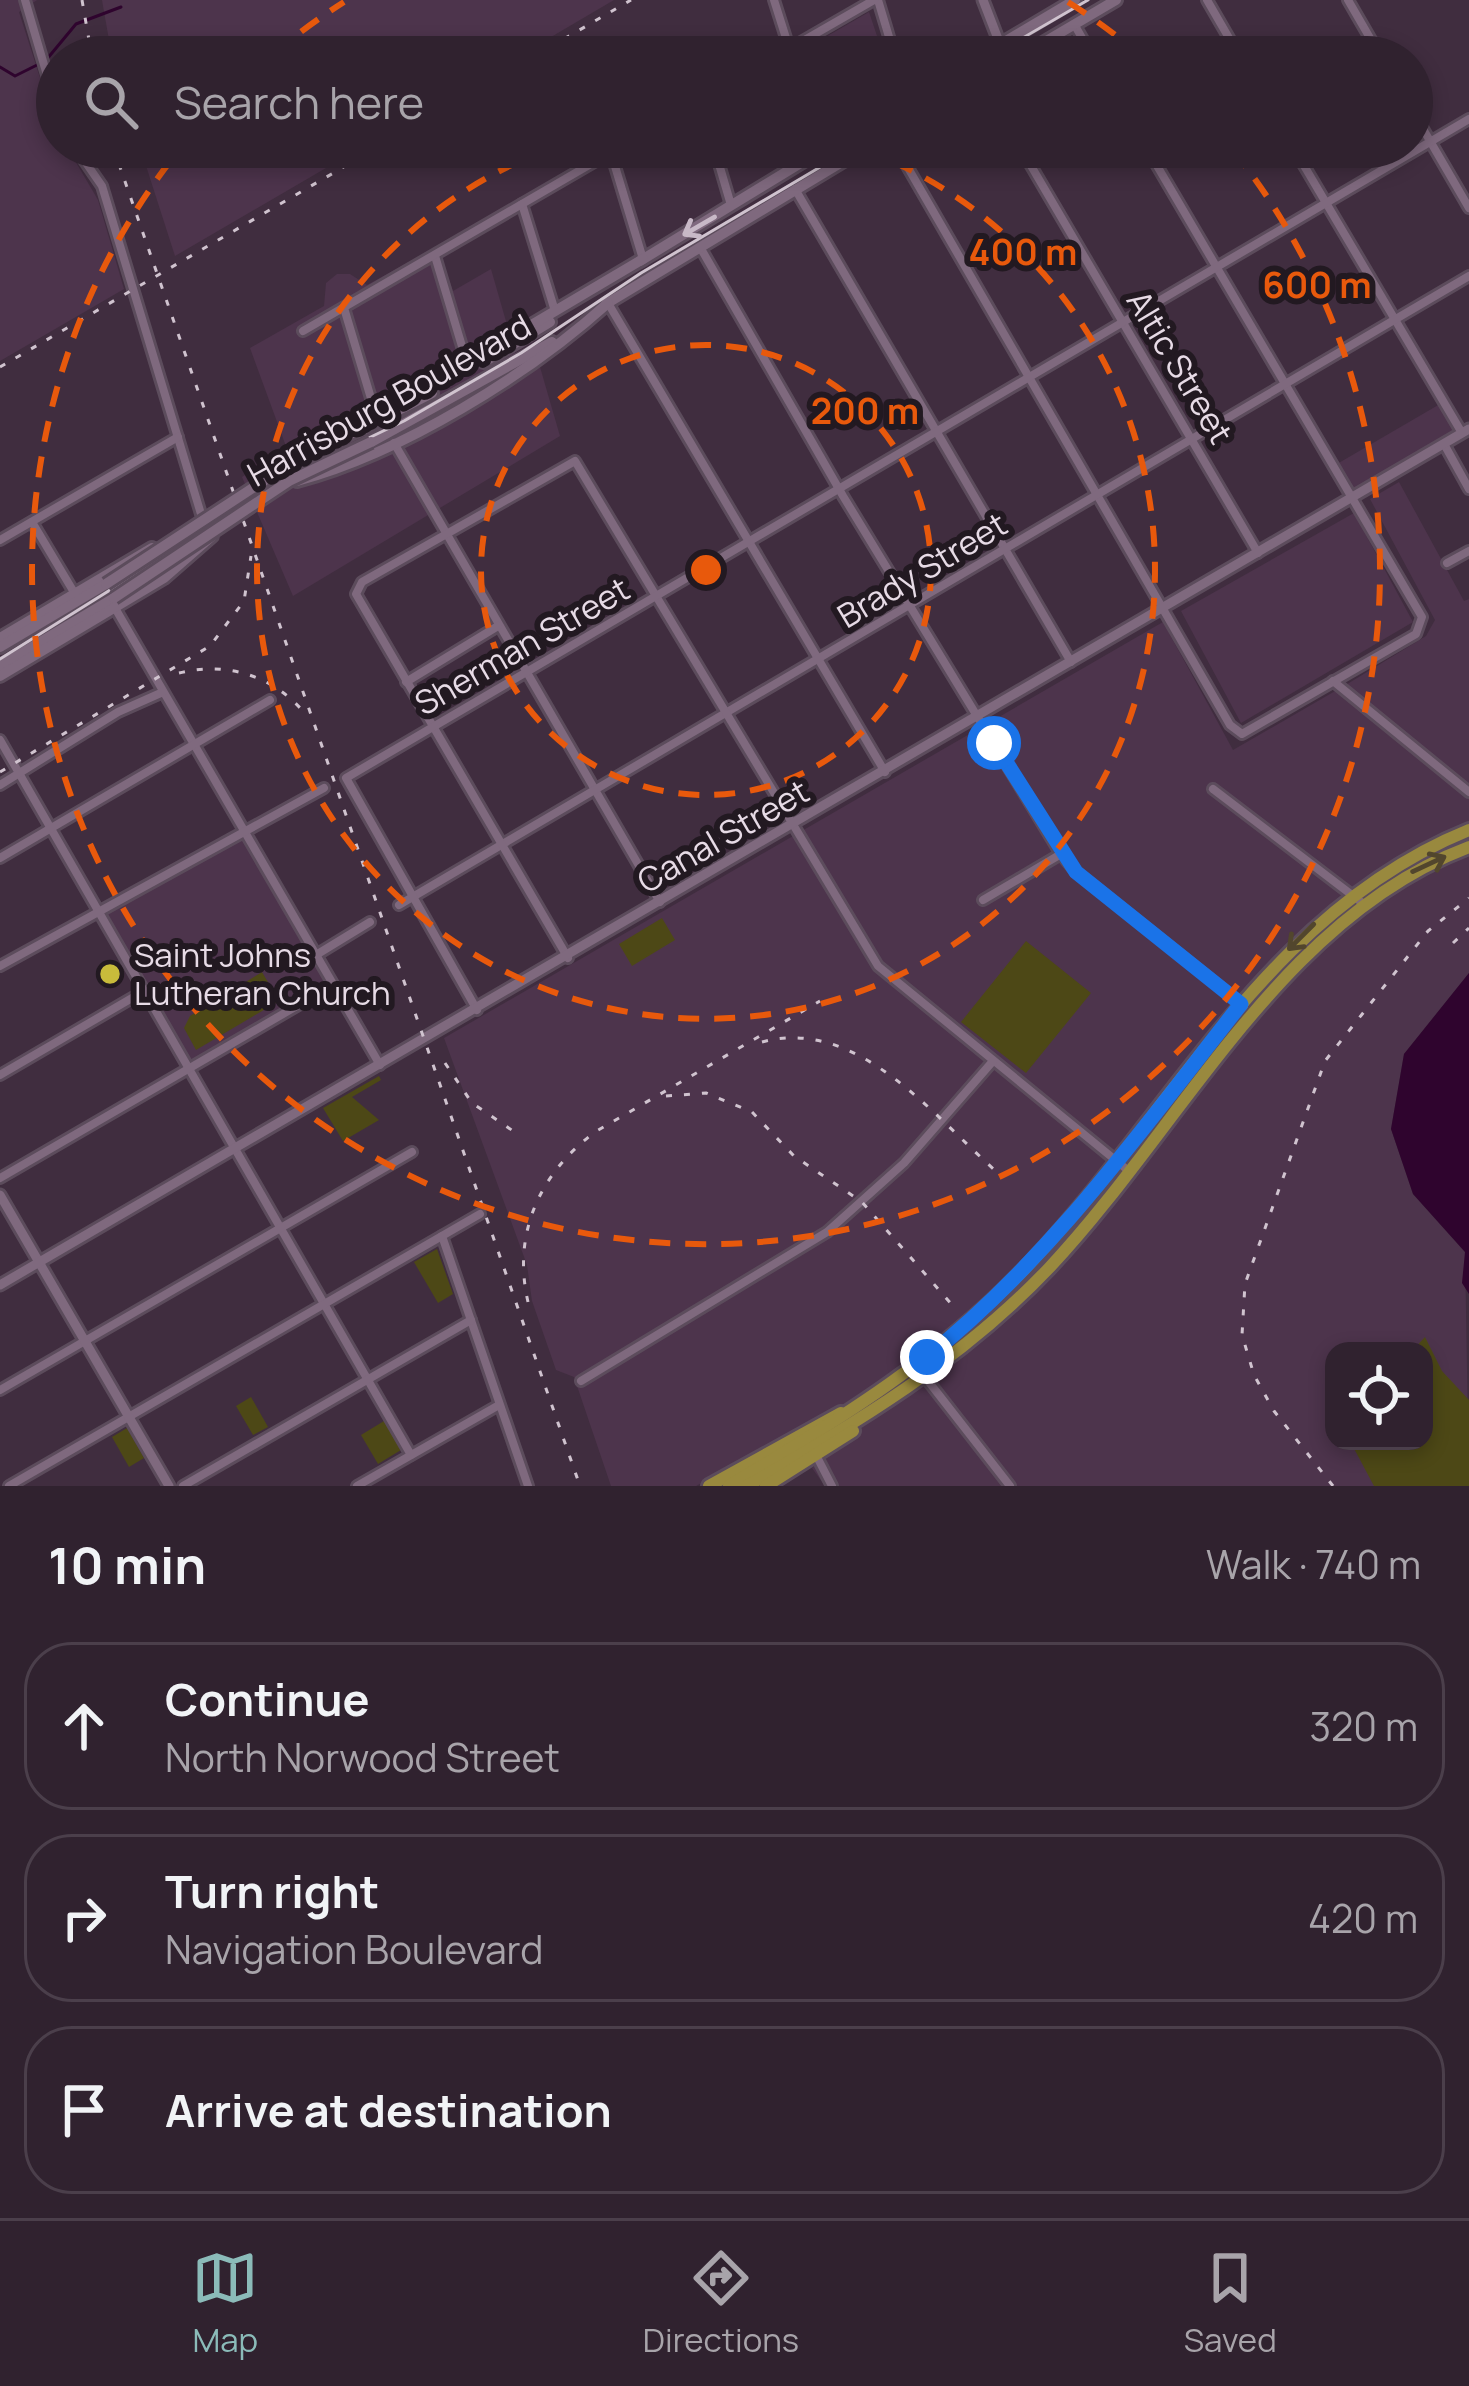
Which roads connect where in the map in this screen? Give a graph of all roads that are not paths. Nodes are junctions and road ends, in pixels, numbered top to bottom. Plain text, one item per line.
1 (25, 0) edge
2 (774, 0) edge
3 (876, 0) edge
4 (982, 0) edge
5 (1076, 0) edge
6 (1116, 0) edge
7 (1207, 0) edge
8 (1348, 0) edge
9 (1074, 25) junction
10 (786, 36) edge
11 (818, 36) edge
12 (888, 36) edge
13 (995, 36) edge
14 (1023, 36) edge
15 (1055, 36) edge
16 (1081, 36) edge
17 (1228, 36) edge
18 (1369, 36) edge
19 (36, 37) edge
20 (1469, 119) edge
21 (1433, 140) edge
22 (1433, 147) edge
23 (90, 168) edge
24 (585, 168) edge
25 (620, 168) edge
26 (720, 168) edge
27 (792, 168) edge
28 (831, 168) edge
29 (908, 168) edge
30 (1032, 168) edge
31 (1158, 168) edge
32 (1305, 168) edge
33 (1384, 168) edge
34 (789, 170) joint
35 (795, 189) junction
36 (1325, 202) junction
37 (522, 204) junction
38 (732, 206) junction
39 (1469, 208) edge
40 (699, 245) junction
41 (435, 256) junction
42 (643, 259) junction
43 (1215, 266) junction
44 (1469, 276) edge
45 (608, 303) junction
46 (344, 308) junction
47 (555, 311) junction
48 (1392, 320) junction
49 (1121, 321) junction
50 (303, 331) dead end
51 (467, 364) junction
52 (1029, 374) junction
53 (1286, 384) junction
54 (376, 415) junction
55 (934, 430) junction
56 (1466, 431) edge
57 (178, 437) junction
58 (1191, 439) junction
59 (393, 442) junction
60 (1444, 444) junction
61 (285, 460) junction
62 (297, 481) junction
63 (838, 488) junction
64 (1469, 490) edge
65 (1100, 493) junction
66 (1354, 497) junction
67 (32, 522) junction
68 (204, 523) junction
69 (447, 533) junction
70 (211, 537) junction
71 (0, 540) edge
72 (748, 540) junction
73 (1004, 549) junction
74 (1469, 550) edge
75 (1258, 553) junction
76 (1447, 563) dead end
77 (75, 594) junction
78 (657, 595) junction
79 (114, 603) junction
80 (908, 604) junction
81 (1165, 608) junction
82 (498, 626) junction
83 (0, 643) edge
84 (818, 659) junction
85 (1071, 664) junction
86 (0, 666) edge
87 (526, 671) junction
88 (0, 676) edge
89 (1333, 681) junction
90 (406, 682) junction
91 (163, 692) junction
92 (270, 700) dead end
93 (727, 712) junction
94 (979, 717) junction
95 (433, 726) junction
96 (0, 740) edge
97 (193, 744) junction
98 (885, 773) junction
99 (19, 774) junction
100 (0, 785) edge
101 (324, 788) dead end
102 (595, 789) junction
103 (1213, 789) dead end
104 (1469, 792) edge
105 (795, 826) junction
106 (49, 829) junction
107 (243, 829) junction
108 (1469, 830) edge
109 (502, 844) junction
110 (1469, 847) edge
111 (1061, 854) junction
112 (0, 857) edge
113 (1351, 895) junction
114 (410, 898) junction
115 (983, 900) dead end
116 (661, 903) junction
117 (399, 904) dead end
118 (1365, 905) junction
119 (97, 910) junction
120 (370, 922) dead end
121 (316, 955) junction
122 (568, 958) junction
123 (0, 966) edge
124 (333, 985) junction
125 (144, 991) junction
126 (1241, 1004) junction
127 (478, 1011) junction
128 (1255, 1014) junction
129 (993, 1061) junction
130 (380, 1065) junction
131 (188, 1068) junction
132 (0, 1075) edge
133 (235, 1149) junction
134 (412, 1152) dead end
135 (1116, 1161) junction
136 (1131, 1173) junction
137 (0, 1178) edge
138 (0, 1195) edge
139 (1079, 1208) junction
140 (480, 1214) dead end
141 (1093, 1220) junction
142 (280, 1228) junction
143 (442, 1236) junction
144 (40, 1262) junction
145 (0, 1285) edge
146 (325, 1304) junction
147 (471, 1320) junction
148 (85, 1341) junction
149 (912, 1368) junction
150 (925, 1377) junction
151 (368, 1378) junction
152 (581, 1381) dead end
153 (0, 1390) edge
154 (499, 1406) junction
155 (869, 1409) junction
156 (128, 1416) junction
157 (411, 1455) junction
158 (817, 1456) junction
159 (9, 1486) edge
160 (169, 1486) edge
161 (183, 1486) edge
162 (357, 1486) edge
163 (528, 1486) edge
164 (709, 1486) edge
165 (729, 1486) edge
166 (747, 1486) edge
167 (766, 1486) edge
168 (832, 1486) edge
169 (1010, 1486) edge

1 - 19 street
2 - 10 street
3 - 11 street
3 - 12 street
4 - 13 street
5 - 14 main road
6 - 9 main road
7 - 17 street
8 - 18 street
9 - 15 main road
9 - 16 street
20 - 21 street, Sherman Street
22 - 39 street
23 - 57 street
24 - 37 street
25 - 42 street
26 - 38 street
27 - 34 main road, Harrisburg Boulevard
28 - 35 main road, Harrisburg Boulevard
29 - 52 street
30 - 49 street, Altic Street
31 - 43 street
32 - 36 street
33 - 36 street, Sherman Street
34 - 38 main road, Harrisburg Boulevard
35 - 40 main road, Harrisburg Boulevard
35 - 55 street
36 - 43 street, Sherman Street
36 - 48 street
37 - 41 street
37 - 47 street
38 -> 42 main road, Harrisburg Boulevard
40 - 45 main road, Harrisburg Boulevard
40 - 63 street
41 - 46 street
41 - 51 street
42 - 47 main road
42 - 83 main road, Harrisburg Boulevard, bridge
43 - 49 street, Sherman Street
43 - 53 street
44 - 48 street, Brady Street
45 - 59 main road
45 - 72 street
45 - 79 main road, Harrisburg Boulevard, bridge
46 - 50 street
46 - 54 street
47 - 51 main road
48 - 53 street, Brady Street
48 - 56 street
49 - 52 street, Sherman Street
49 - 58 street, Altic Street
51 - 54 main road
52 - 55 street, Sherman Street
52 - 65 street
53 - 58 street, Brady Street
53 - 66 street
54 - 61 main road
55 - 63 street, Sherman Street
55 - 73 street
56 - 60 street, Canal Street
57 - 67 street
57 - 68 street
58 - 65 street, Brady Street
58 - 75 street, Altic Street
59 - 62 main road
59 - 69 street
60 - 64 street
60 - 66 street, Canal Street
61 - 62 main road
61 - 68 main road
62 - 70 main road
63 - 72 street, Sherman Street
63 - 80 street
65 - 73 street, Brady Street
65 - 81 street
66 - 75 street, Canal Street
66 - 89 street
67 - 71 street
67 - 77 street
68 - 70 street
68 - 77 main road
69 - 78 street
69 - 82 street
69 - 90 street
70 - 79 main road
72 - 78 street, Sherman Street
72 - 84 street
73 - 80 street, Brady Street
73 - 85 street
74 - 76 street
75 - 81 street, Canal Street
77 - 83 main road
78 - 87 street, Sherman Street
78 - 93 street
79 - 86 main road, Harrisburg Boulevard
79 - 88 main road
79 - 91 street
80 - 84 street, Brady Street
80 - 94 street
81 - 85 street, Canal Street
81 - 89 street
82 - 87 street
82 - 90 street
84 - 93 street, Brady Street
84 - 98 street
85 - 94 street, Canal Street
87 - 95 street, Sherman Street
87 - 102 street
89 - 104 street
90 - 95 street
91 - 97 street
91 - 99 street
92 - 97 street
93 - 102 street, Brady Street
93 - 105 street
94 - 98 street, Canal Street
94 - 111 street
95 - 109 street
95 - 114 street, Sherman Street
96 - 99 street
97 - 106 street
97 - 107 street
98 - 105 street, Canal Street
99 - 100 street
99 - 106 street
101 - 107 street
102 - 109 street, Brady Street
102 - 116 street
103 - 113 street
105 - 116 street, Canal Street
105 - 129 street
106 - 112 street
106 - 119 street
107 - 119 street
107 - 121 street
108 - 113 main road
109 - 114 street, Brady Street
109 - 122 street
118 -> 110 main road
111 - 115 street
111 - 126 street
113 - 118 street
113 -> 126 main road
114 - 117 street, Brady Street
114 - 127 street
116 - 122 street, Canal Street
118 - 128 main road
119 - 123 street
119 - 125 street
120 - 121 street
121 - 124 street
122 - 127 street, Canal Street
124 - 130 street
124 - 131 street
125 - 131 street
125 - 132 street
126 - 128 street
126 - 135 main road
127 - 130 street, Canal Street
128 - 136 main road
129 - 135 street
129 - 152 street
130 - 133 street, Canal Street
131 - 133 street
131 - 137 street
133 - 142 street
133 - 144 street, Canal Street
134 - 142 street
135 - 136 street
135 - 139 main road
136 - 141 main road
138 - 144 street
139 - 141 main road
139 - 149 main road
140 - 143 street
141 - 150 main road
142 - 146 street
142 - 148 street
143 - 146 street
143 - 147 street
144 - 145 street, Canal Street
144 - 148 street
146 - 151 street
146 - 156 street
147 - 151 street
147 - 154 street
148 - 153 street
148 - 156 street
149 - 150 main road
149 - 155 main road
150 - 155 main road
150 - 169 street
151 - 157 street
151 - 161 street
154 - 157 street
154 - 163 street
155 - 158 main road
155 - 164 main road
155 - 165 main road
155 - 166 main road
156 - 159 street
156 - 160 street
157 - 162 street
158 - 167 main road
158 - 168 street

